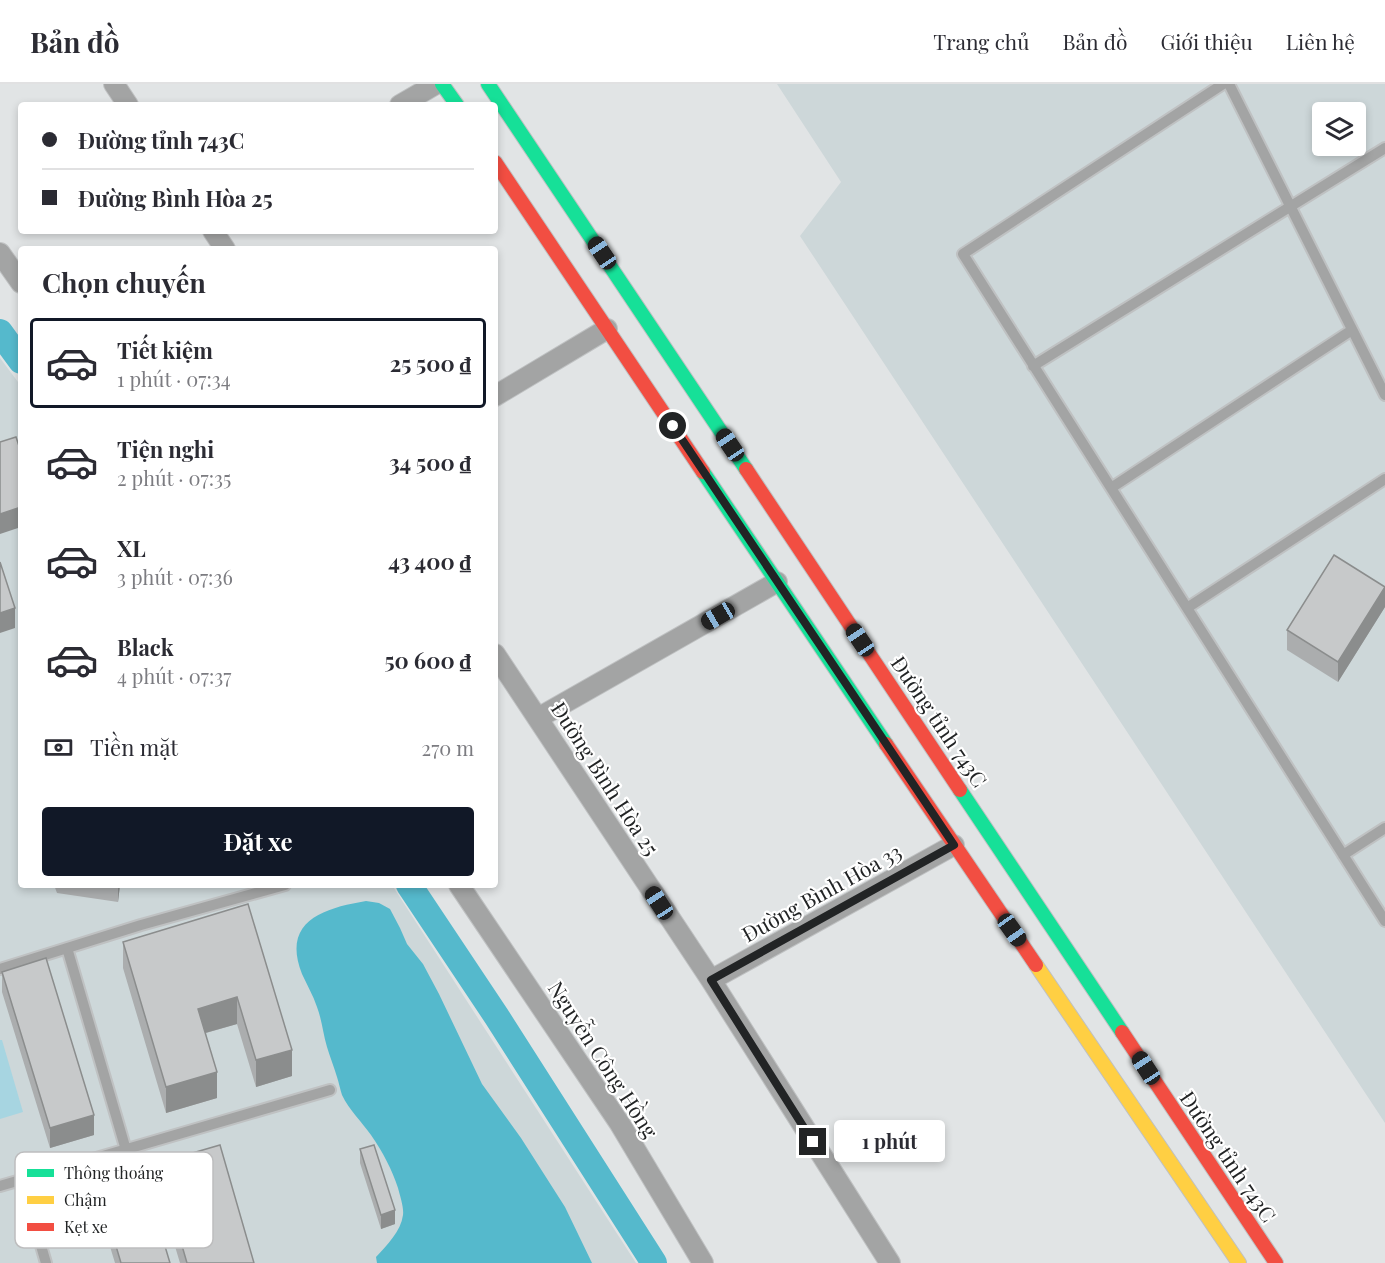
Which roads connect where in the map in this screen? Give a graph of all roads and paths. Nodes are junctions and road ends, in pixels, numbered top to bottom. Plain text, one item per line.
1 (114, 84) edge
2 (436, 84) edge
3 (442, 84) edge
4 (488, 84) edge
5 (1222, 84) edge
6 (1229, 84) edge
7 (126, 102) edge
8 (405, 102) edge
9 (455, 102) edge
10 (1385, 147) edge
11 (498, 166) edge
12 (1290, 206) junction
13 (0, 253) edge
14 (18, 279) edge
15 (611, 326) junction
16 (1352, 330) junction
17 (1033, 366) junction
18 (498, 394) edge
19 (1385, 395) edge
20 (1385, 479) edge
21 (1111, 488) junction
22 (777, 582) junction
23 (1187, 608) junction
24 (498, 658) edge
25 (538, 718) junction
26 (1385, 828) edge
27 (954, 845) junction
28 (1343, 855) junction
29 (988, 864) junction
30 (274, 888) edge
31 (461, 888) edge
32 (1385, 921) edge
33 (67, 948) junction
34 (0, 969) edge
35 (711, 980) junction
36 (330, 1090) dead end
37 (126, 1150) junction
38 (119, 1152) edge
39 (15, 1182) edge
40 (0, 1186) edge
41 (42, 1248) edge
42 (46, 1263) edge
43 (703, 1263) edge
44 (890, 1263) edge
45 (1239, 1263) edge
46 (1276, 1263) edge

1 - 7 street
2 - 8 street
3 - 9 main road
4 - 29 main road, Đường tỉnh 743C
5 - 17 lane
6 - 12 lane
10 - 12 lane
11 - 15 main road, Đường tỉnh 743C
12 - 16 lane
12 - 17 lane
13 - 14 street
15 - 18 street
15 - 22 main road, Đường tỉnh 743C
16 - 19 lane
16 - 21 lane
17 - 21 lane
20 - 23 lane
21 - 23 lane
22 - 25 street
22 - 27 main road, Đường tỉnh 743C
23 - 28 lane
24 - 25 street, Đường Bình Hòa 25
25 - 35 street, Đường Bình Hòa 25
26 - 28 lane
27 - 29 main road, Đường tỉnh 743C
27 - 35 street, Đường Bình Hòa 33
28 - 32 lane
29 - 45 main road, Đường tỉnh 743C
29 - 46 main road, Đường tỉnh 743C
30 - 33 lane
31 - 43 street, Nguyễn Công Hồng
33 - 34 lane
33 - 37 lane
35 - 44 street, Đường Bình Hòa 25
36 - 37 lane
37 - 38 lane
39 - 40 lane
41 - 42 lane

